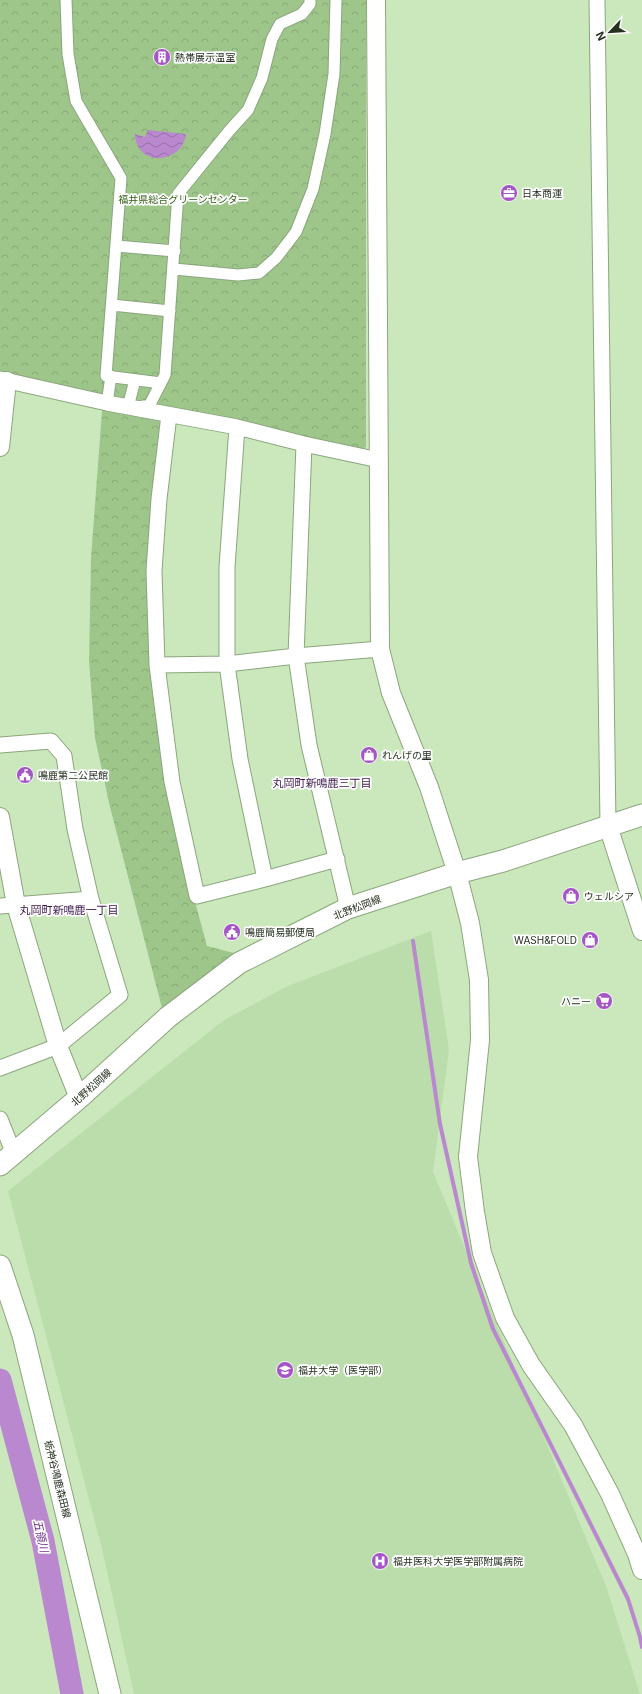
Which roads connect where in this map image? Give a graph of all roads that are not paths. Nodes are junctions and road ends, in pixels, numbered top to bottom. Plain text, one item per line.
1 (66, 0) edge
2 (310, 0) edge
3 (336, 0) edge
4 (376, 0) edge
5 (597, 0) edge
6 (116, 246) junction
7 (175, 251) junction
8 (174, 269) junction
9 (112, 305) junction
10 (170, 311) junction
11 (111, 376) junction
12 (4, 380) edge
13 (135, 380) junction
14 (161, 383) junction
15 (107, 403) junction
16 (135, 409) junction
17 (169, 416) junction
18 (237, 427) junction
19 (304, 444) junction
20 (0, 447) edge
21 (379, 460) junction
22 (380, 649) junction
23 (296, 656) junction
24 (227, 664) junction
25 (157, 665) junction
26 (0, 745) edge
27 (642, 815) edge
28 (0, 817) edge
29 (608, 826) junction
30 (337, 859) junction
31 (457, 873) junction
32 (264, 879) junction
33 (91, 899) junction
34 (8, 905) edge
35 (348, 908) junction
36 (642, 931) edge
37 (58, 1046) junction
38 (0, 1068) edge
39 (79, 1098) junction
40 (0, 1119) edge
41 (7, 1160) edge
42 (0, 1266) edge
43 (642, 1570) edge
44 (110, 1694) edge

1 - 6 street
2 - 7 street
3 - 8 street
4 - 21 street
5 - 29 street
6 - 7 street
6 - 9 street
7 - 8 street
8 - 10 street
9 - 10 street
9 - 11 street
10 - 14 street
11 - 13 street
11 - 15 street
12 - 15 street
12 - 20 street
13 - 14 street
13 - 16 street
14 - 16 street
15 - 16 street
16 - 17 street
17 - 18 street
17 - 25 street
18 - 19 street
18 - 24 street
19 - 21 street
19 - 23 street
21 - 22 street
22 - 23 street
22 - 31 street
23 - 24 street
23 - 30 street
24 - 25 street
24 - 32 street
25 - 32 street
26 - 33 street
27 - 29 main road, 北野松岡線
28 - 34 street
29 - 31 main road, 北野松岡線
29 - 36 street
30 - 32 street
30 - 35 street
31 - 35 main road, 北野松岡線
31 - 43 street
33 - 34 street
33 - 37 street
34 - 37 street
35 - 39 main road, 北野松岡線
37 - 38 street
37 - 39 street
39 - 41 main road, 北野松岡線
40 - 41 street
42 - 44 main road, 栃神谷鳴鹿森田線

